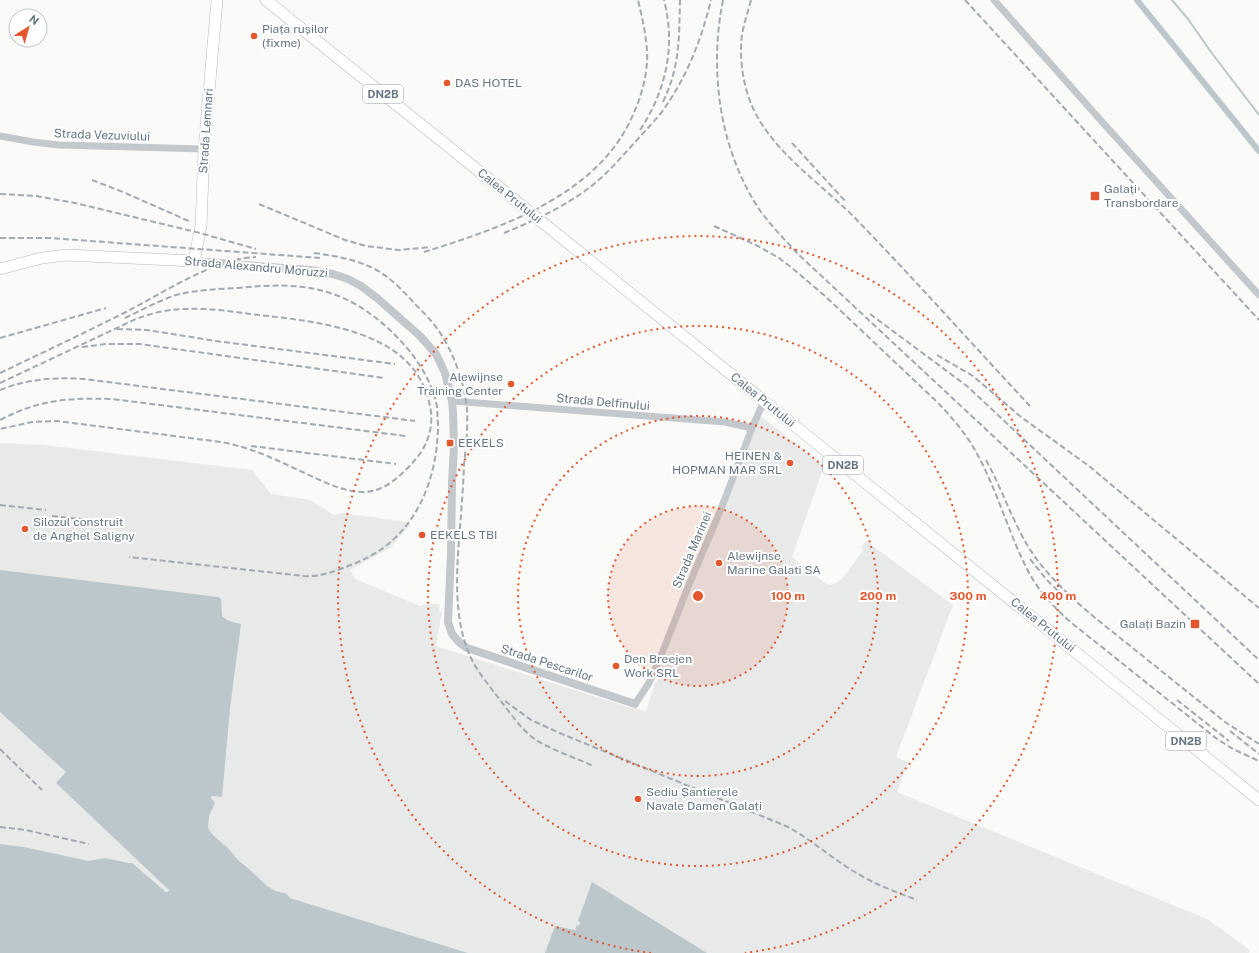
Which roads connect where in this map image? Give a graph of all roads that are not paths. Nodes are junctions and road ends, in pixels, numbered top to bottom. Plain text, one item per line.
1 (216, 0) edge
2 (266, 0) edge
3 (994, 0) edge
4 (0, 136) edge
5 (204, 149) junction
6 (194, 261) junction
7 (0, 269) edge
8 (1259, 295) edge
9 (452, 400) junction
10 (764, 401) junction
11 (752, 428) junction
12 (455, 639) joint
13 (635, 704) joint
14 (1259, 800) edge

1 - 5 main road, Strada Lemnari
2 - 10 main road, Calea Prutului / DN2B, bridge
3 - 8 street
4 - 5 street, Strada Vezuviului
5 - 6 main road, Strada Lemnari
6 - 7 main road, Strada Alexandru Moruzzi
6 - 9 street, Strada Alexandru Moruzzi
9 - 11 street, Strada Delfinului
9 - 12 street, Strada Alexandru Moruzzi
10 - 11 street, Strada Marinei
10 - 14 main road, Calea Prutului / DN2B
11 - 13 street, Strada Marinei
12 - 13 street, Strada Pescarilor

